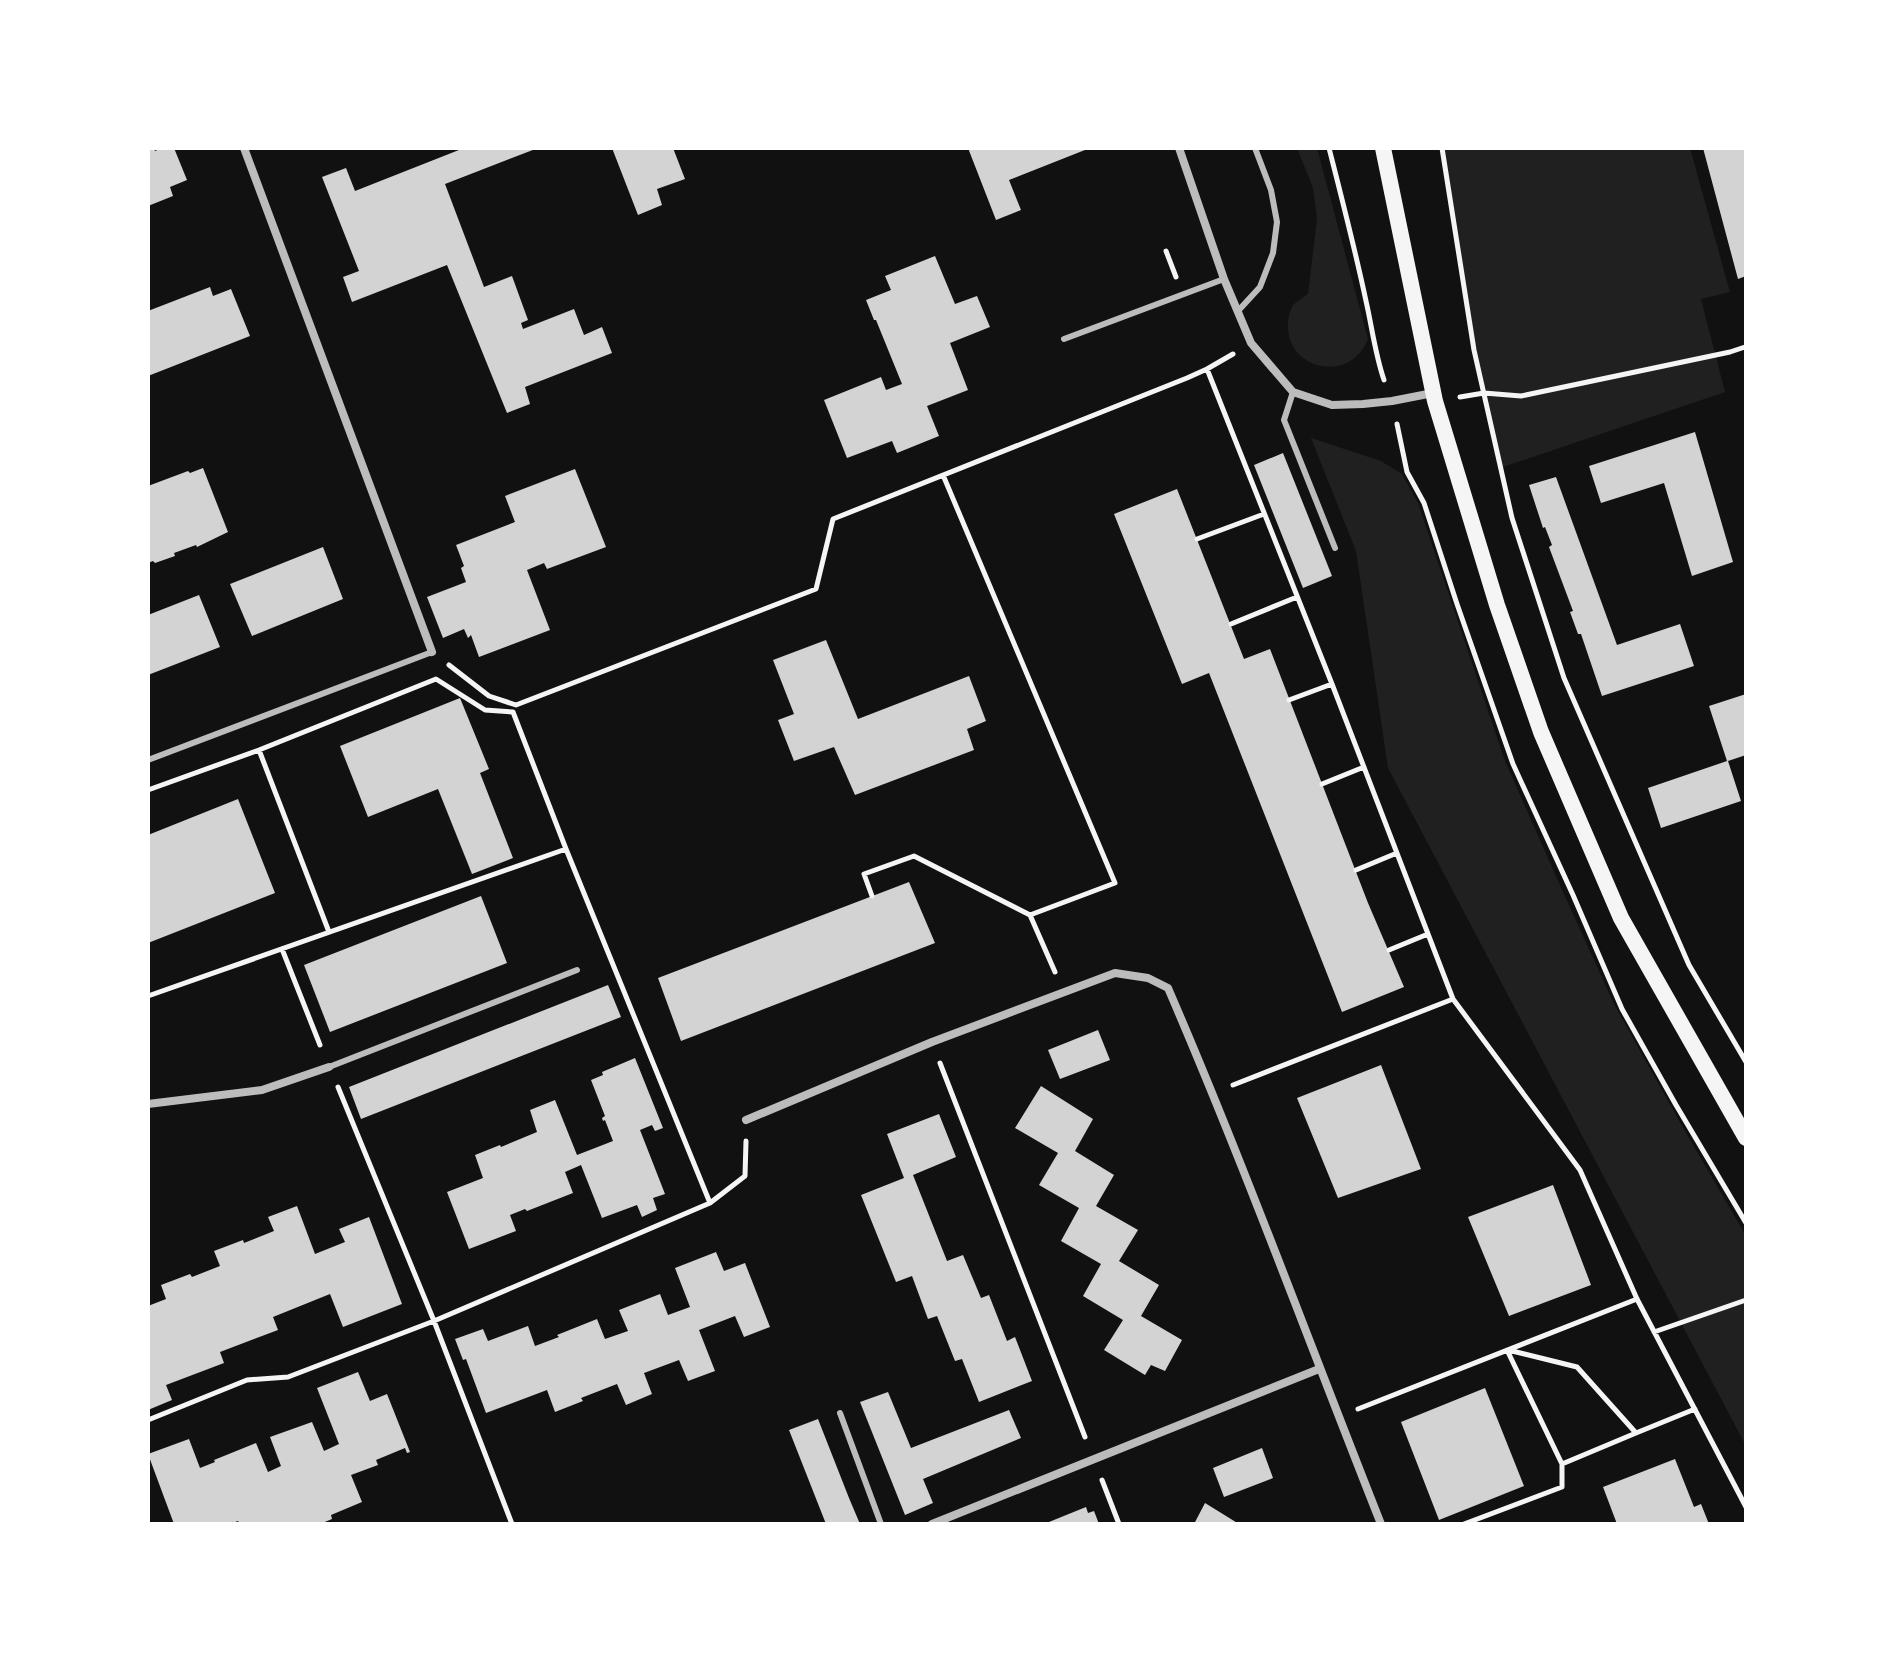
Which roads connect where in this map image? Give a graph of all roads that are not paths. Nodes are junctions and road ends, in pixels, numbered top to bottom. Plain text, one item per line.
1 (244, 148) edge
2 (1179, 148) edge
3 (1255, 148) edge
4 (1383, 148) edge
5 (1224, 279) junction
6 (1238, 311) junction
7 (1064, 339) dead end
8 (1293, 392) junction
9 (1434, 397) junction
10 (1335, 548) dead end
11 (432, 652) joint
12 (148, 760) edge
13 (577, 970) dead end
14 (329, 1067) joint
15 (148, 1104) edge
16 (746, 1120) road end
17 (1746, 1138) edge
18 (1319, 1369) junction
19 (840, 1413) dead end
20 (881, 1524) edge
21 (932, 1524) edge
22 (1381, 1524) edge

1 - 11 street
2 - 5 street
3 - 6 lane
4 - 9 main road
5 - 6 street
5 - 7 lane
6 - 8 street
8 - 9 street
8 - 10 lane
9 - 17 main road
11 - 12 lane
13 - 14 lane
14 - 15 street
16 - 18 street
18 - 21 street
18 - 22 street
19 - 20 lane

